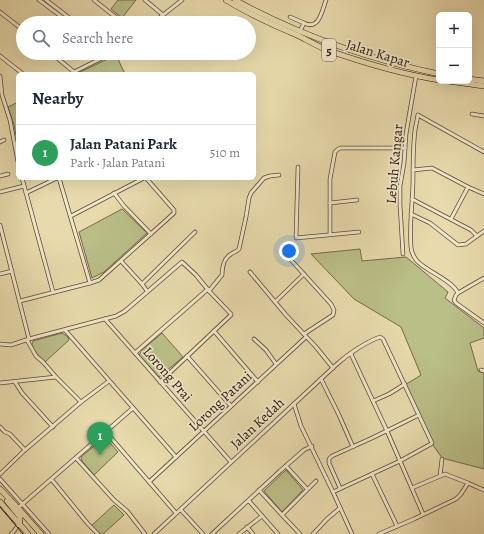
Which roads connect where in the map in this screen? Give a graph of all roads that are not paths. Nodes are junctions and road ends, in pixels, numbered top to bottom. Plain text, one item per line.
1 (39, 0) edge
2 (46, 0) edge
3 (94, 0) edge
4 (145, 0) edge
5 (182, 0) edge
6 (226, 0) edge
7 (235, 0) edge
8 (326, 0) edge
9 (0, 12) edge
10 (60, 16) edge
11 (67, 16) edge
12 (115, 16) edge
13 (163, 16) joint
14 (255, 16) edge
15 (256, 17) edge
16 (290, 17) dead end
17 (304, 23) junction
18 (16, 25) edge
19 (300, 31) junction
20 (0, 56) edge
21 (59, 60) edge
22 (98, 60) edge
23 (20, 72) edge
24 (74, 72) edge
25 (74, 72) edge
26 (436, 73) edge
27 (0, 76) edge
28 (416, 76) junction
29 (436, 79) edge
30 (472, 79) edge
31 (484, 81) edge
32 (470, 84) edge
33 (484, 86) edge
34 (472, 114) dead end
35 (418, 115) junction
36 (410, 116) junction
37 (484, 116) edge
38 (404, 148) junction
39 (16, 152) edge
40 (484, 152) edge
41 (298, 167) dead end
42 (413, 170) junction
43 (8, 174) dead end
44 (279, 175) dead end
45 (0, 176) edge
46 (22, 180) edge
47 (54, 180) edge
48 (59, 180) edge
49 (141, 180) edge
50 (147, 180) edge
51 (24, 186) junction
52 (468, 187) junction
53 (0, 192) edge
54 (26, 193) junction
55 (114, 194) junction
56 (484, 194) edge
57 (412, 199) junction
58 (357, 200) dead end
59 (330, 203) junction
60 (410, 214) junction
61 (71, 216) junction
62 (451, 219) junction
63 (0, 225) edge
64 (484, 231) edge
65 (195, 232) dead end
66 (359, 232) dead end
67 (151, 234) junction
68 (330, 234) junction
69 (477, 236) junction
70 (5, 245) junction
71 (0, 247) edge
72 (403, 254) dead end
73 (291, 260) dead end
74 (121, 261) junction
75 (12, 271) junction
76 (250, 272) dead end
77 (0, 274) edge
78 (304, 274) junction
79 (484, 278) edge
80 (90, 283) junction
81 (142, 284) junction
82 (208, 290) junction
83 (147, 291) junction
84 (53, 292) junction
85 (458, 293) junction
86 (20, 301) junction
87 (275, 302) junction
88 (105, 319) junction
89 (484, 323) edge
90 (64, 330) junction
91 (214, 331) junction
92 (305, 336) junction
93 (28, 339) junction
94 (254, 339) dead end
95 (0, 344) edge
96 (135, 353) junction
97 (351, 354) junction
98 (187, 356) junction
99 (276, 364) junction
100 (333, 368) junction
101 (56, 377) junction
102 (321, 379) junction
103 (109, 381) junction
104 (14, 382) junction
105 (160, 382) junction
106 (258, 382) junction
107 (0, 383) edge
108 (405, 384) junction
109 (373, 401) junction
110 (81, 402) junction
111 (294, 404) junction
112 (231, 406) junction
113 (133, 408) junction
114 (419, 415) junction
115 (0, 427) edge
116 (53, 427) junction
117 (204, 431) junction
118 (387, 431) junction
119 (106, 432) junction
120 (312, 446) junction
121 (353, 447) junction
122 (25, 450) junction
123 (176, 457) junction
124 (76, 458) junction
125 (442, 460) dead end
126 (400, 461) junction
127 (231, 462) junction
128 (286, 466) junction
129 (0, 474) edge
130 (372, 474) junction
131 (440, 476) junction
132 (0, 479) edge
133 (52, 480) junction
134 (316, 480) dead end
135 (149, 482) junction
136 (468, 483) junction
137 (340, 488) junction
138 (412, 488) junction
139 (307, 489) junction
140 (260, 490) junction
141 (484, 490) edge
142 (0, 491) edge
143 (333, 492) junction
144 (249, 501) junction
145 (0, 502) edge
146 (21, 507) junction
147 (340, 508) junction
148 (181, 510) junction
149 (176, 513) junction
150 (423, 514) junction
151 (282, 515) junction
152 (262, 516) junction
153 (19, 524) junction
154 (398, 526) junction
155 (247, 527) junction
156 (11, 534) edge
157 (28, 534) edge
158 (41, 534) edge
159 (49, 534) edge
160 (98, 534) edge
161 (145, 534) edge
162 (154, 534) edge
163 (203, 534) edge
164 (212, 534) edge
165 (239, 534) edge
166 (253, 534) edge
167 (278, 534) edge
168 (300, 534) edge
169 (313, 534) edge
170 (352, 534) edge
171 (379, 534) edge

1 - 10 street
2 - 11 street
3 - 12 street
4 - 13 street
5 - 13 street
6 - 14 highway, Jalan Kapar / 5
7 - 19 highway, Jalan Kapar / 5
8 - 17 street
9 - 18 street
15 - 28 highway, Jalan Kapar / 5
16 - 17 street
17 - 19 street
19 - 26 highway, Jalan Kapar / 5
20 - 23 street
21 - 25 street
22 - 24 street
27 - 39 street
28 - 29 highway, Jalan Kapar / 5
28 - 36 street, Lebuh Kangar
30 - 31 highway
32 - 33 highway
34 - 37 street
35 - 36 street
35 - 40 street
35 - 42 street
36 - 38 street, Lebuh Kangar
38 - 59 street
38 - 72 street, Lebuh Kangar
41 - 68 street
42 - 52 street
42 - 57 street
43 - 45 street
44 - 82 street
46 - 51 street
47 - 54 street
48 - 61 street
49 - 55 street
50 - 67 street
51 - 53 street
51 - 54 street
52 - 56 street
52 - 62 street
54 - 84 street
55 - 61 street
55 - 67 street
57 - 60 street
57 - 62 street
58 - 59 street
59 - 68 street
60 - 69 street
60 - 85 street
61 - 80 street
62 - 69 street
63 - 70 street
64 - 69 street
65 - 81 street
66 - 68 street
67 - 74 street
70 - 71 street
70 - 75 street
73 - 78 street
74 - 80 street
74 - 81 street
75 - 77 street
75 - 86 street
76 - 87 street
78 - 87 street
78 - 92 street, Lorong Patani
79 - 85 street
80 - 84 street
81 - 83 street
82 - 83 street
82 - 91 street
82 - 96 street
83 - 88 street
84 - 86 street
85 - 89 street
86 - 93 street
87 - 92 street
88 - 90 street
88 - 96 street, Lorong Prai
90 - 93 street
90 - 103 street
91 - 98 street
91 - 106 street
92 - 99 street, Lorong Patani
92 - 100 street
93 - 95 street
93 - 101 street
94 - 99 street
96 - 105 street, Lorong Prai
97 - 100 street, Jalan Kedah
97 - 108 street, Jalan Kedah
97 - 109 street
98 - 105 street
98 - 112 street
99 - 106 street, Lorong Patani
100 - 102 street, Jalan Kedah
101 - 104 street
101 - 110 street
102 - 111 street, Jalan Kedah
102 - 121 street
103 - 110 street
103 - 113 street
104 - 107 street
104 - 116 street
105 - 117 street, Lorong Prai
106 - 112 street, Lorong Patani
108 - 109 street
108 - 114 street
109 - 118 street
110 - 116 street
111 - 120 street
111 - 127 street, Jalan Kedah
112 - 117 street, Lorong Patani
113 - 119 street
113 - 123 street
114 - 118 street
114 - 126 street
115 - 122 street
116 - 122 street
117 - 123 street, Lorong Patani
117 - 127 street, Lorong Prai
118 - 121 street
118 - 126 street
119 - 124 street
119 - 135 street
120 - 128 street
120 - 143 street
121 - 137 street
122 - 129 street
123 - 135 street, Lorong Patani
124 - 133 street
124 - 161 street
125 - 131 street
126 - 130 street
126 - 138 street
127 - 148 street, Jalan Kedah
128 - 139 street
128 - 140 street
130 - 137 street
130 - 154 street
131 - 136 street
131 - 138 street
132 - 146 street
133 - 146 street
133 - 160 street
134 - 139 street
135 - 149 street
136 - 141 street
136 - 150 street
137 - 143 street
138 - 150 street
139 - 151 street
140 - 144 street
140 - 151 street
142 - 146 highway
142 - 153 highway
143 - 147 street
144 - 152 street
144 - 164 street
145 - 153 highway
146 - 158 highway
146 - 159 street
147 - 169 street
147 - 170 street
148 - 149 street, Jalan Kedah
148 - 163 street
149 - 162 street, Jalan Kedah
150 - 154 street
151 - 168 street
152 - 155 street
152 - 167 street
153 - 156 street
153 - 157 highway
154 - 171 street
155 - 165 street
155 - 166 street

